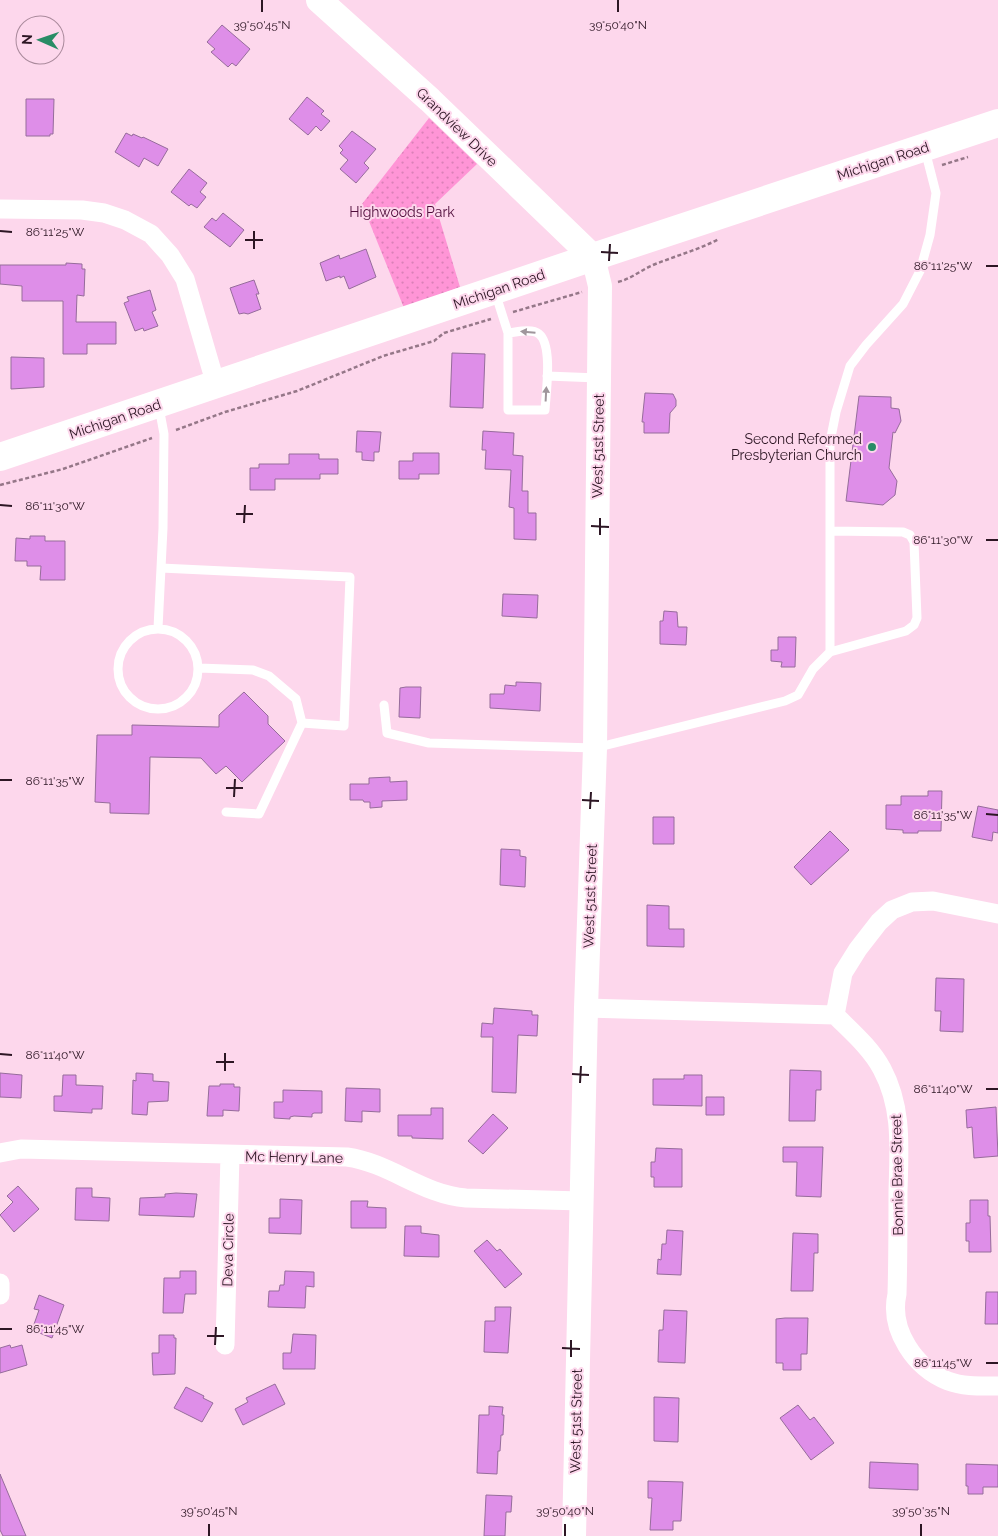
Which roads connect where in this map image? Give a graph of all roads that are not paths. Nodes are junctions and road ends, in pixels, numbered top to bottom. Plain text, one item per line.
1 (319, 0) edge
2 (998, 123) edge
3 (924, 147) junction
4 (0, 209) edge
5 (593, 257) junction
6 (499, 303) junction
7 (508, 333) junction
8 (547, 376) junction
9 (599, 378) junction
10 (216, 385) junction
11 (158, 404) junction
12 (0, 457) edge
13 (830, 531) junction
14 (161, 568) junction
15 (158, 628) junction
16 (830, 652) junction
17 (198, 668) junction
18 (384, 705) dead end
19 (302, 724) junction
20 (595, 748) junction
21 (226, 812) dead end
22 (998, 914) edge
23 (586, 1008) junction
24 (835, 1014) junction
25 (0, 1152) edge
26 (230, 1155) junction
27 (582, 1201) junction
28 (0, 1283) edge
29 (0, 1295) edge
30 (225, 1345) dead end
31 (998, 1386) edge
32 (574, 1536) edge

1 - 5 main road, Grandview Drive
2 - 3 main road, Michigan Road
3 - 5 main road, Michigan Road
3 - 13 lane
4 - 10 street
5 - 6 main road, Michigan Road
5 - 9 street, West 51st Street
6 - 7 lane
6 - 10 main road, Michigan Road
8 -> 7 lane
7 -> 8 lane
8 - 9 lane
9 - 20 street, West 51st Street
10 - 11 main road, Michigan Road
11 - 12 main road, Michigan Road
11 - 14 lane
13 - 16 lane
13 - 16 lane
14 - 15 lane
14 - 19 lane
15 - 17 lane
15 - 17 lane
16 - 20 lane
17 - 19 lane
18 - 20 lane
19 - 21 lane
20 - 23 street, West 51st Street
22 - 24 street
23 - 24 street
23 - 27 street, West 51st Street
24 - 31 street, Bonnie Brae Street
25 - 26 street, Mc Henry Lane
26 - 27 street, Mc Henry Lane
26 - 30 street, Deva Circle
27 - 32 street, West 51st Street
28 - 29 street

